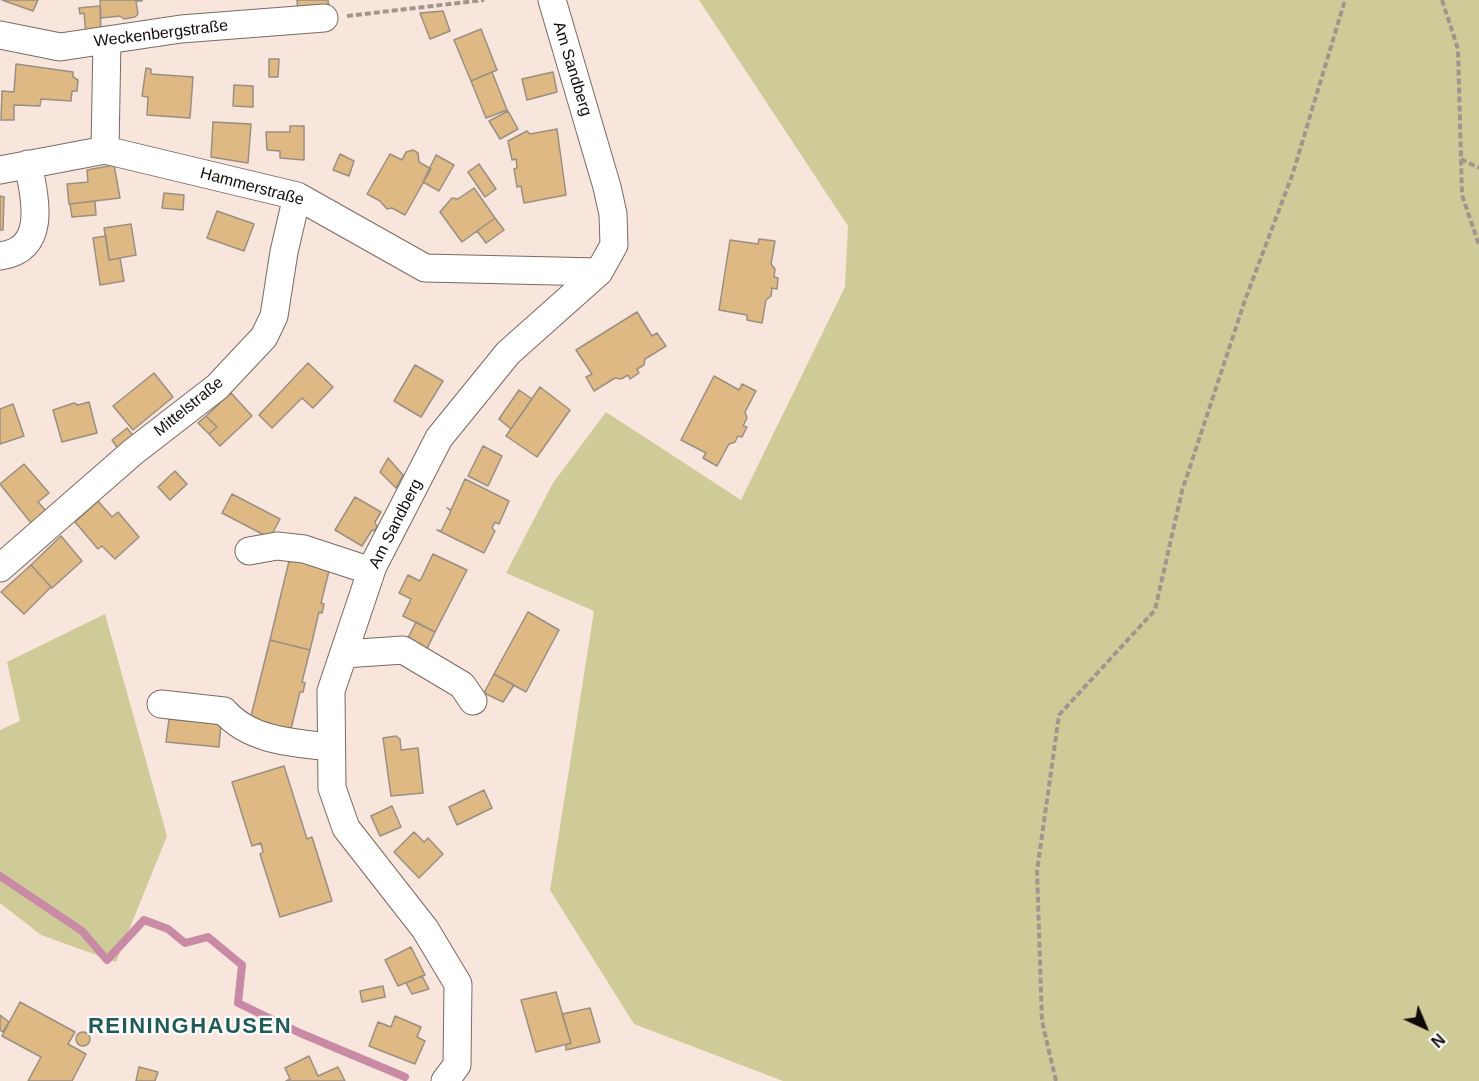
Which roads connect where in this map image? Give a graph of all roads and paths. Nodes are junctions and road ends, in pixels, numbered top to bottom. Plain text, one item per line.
1 (484, 0) edge
2 (552, 0) edge
3 (1345, 0) edge
4 (1442, 0) edge
5 (324, 18) joint
6 (0, 35) edge
7 (107, 40) junction
8 (105, 150) junction
9 (1460, 159) junction
10 (28, 164) junction
11 (1479, 168) edge
12 (0, 170) edge
13 (297, 196) junction
14 (1479, 245) edge
15 (0, 256) edge
16 (599, 272) junction
17 (249, 551) dead end
18 (0, 568) edge
19 (371, 572) junction
20 (344, 654) junction
21 (473, 701) dead end
22 (161, 704) dead end
23 (332, 747) junction
24 (446, 1081) edge
25 (1056, 1081) edge

1 - 5 path
2 - 16 street, Am Sandberg
3 - 25 path
4 - 9 path
5 - 7 street, Weckenbergstraße
6 - 7 street, Weckenbergstraße
7 - 8 street
8 - 10 street, Hammerstraße
8 - 13 street, Hammerstraße
9 - 11 path
9 - 14 path
10 - 12 street, Hammerstraße
10 - 15 street
13 - 16 street, Hammerstraße
13 - 18 street, Mittelstraße
16 - 19 street, Am Sandberg
17 - 19 street
19 - 20 street, Am Sandberg
20 - 21 street
20 - 23 street, Am Sandberg
22 - 23 street
23 - 24 street, Am Sandberg

